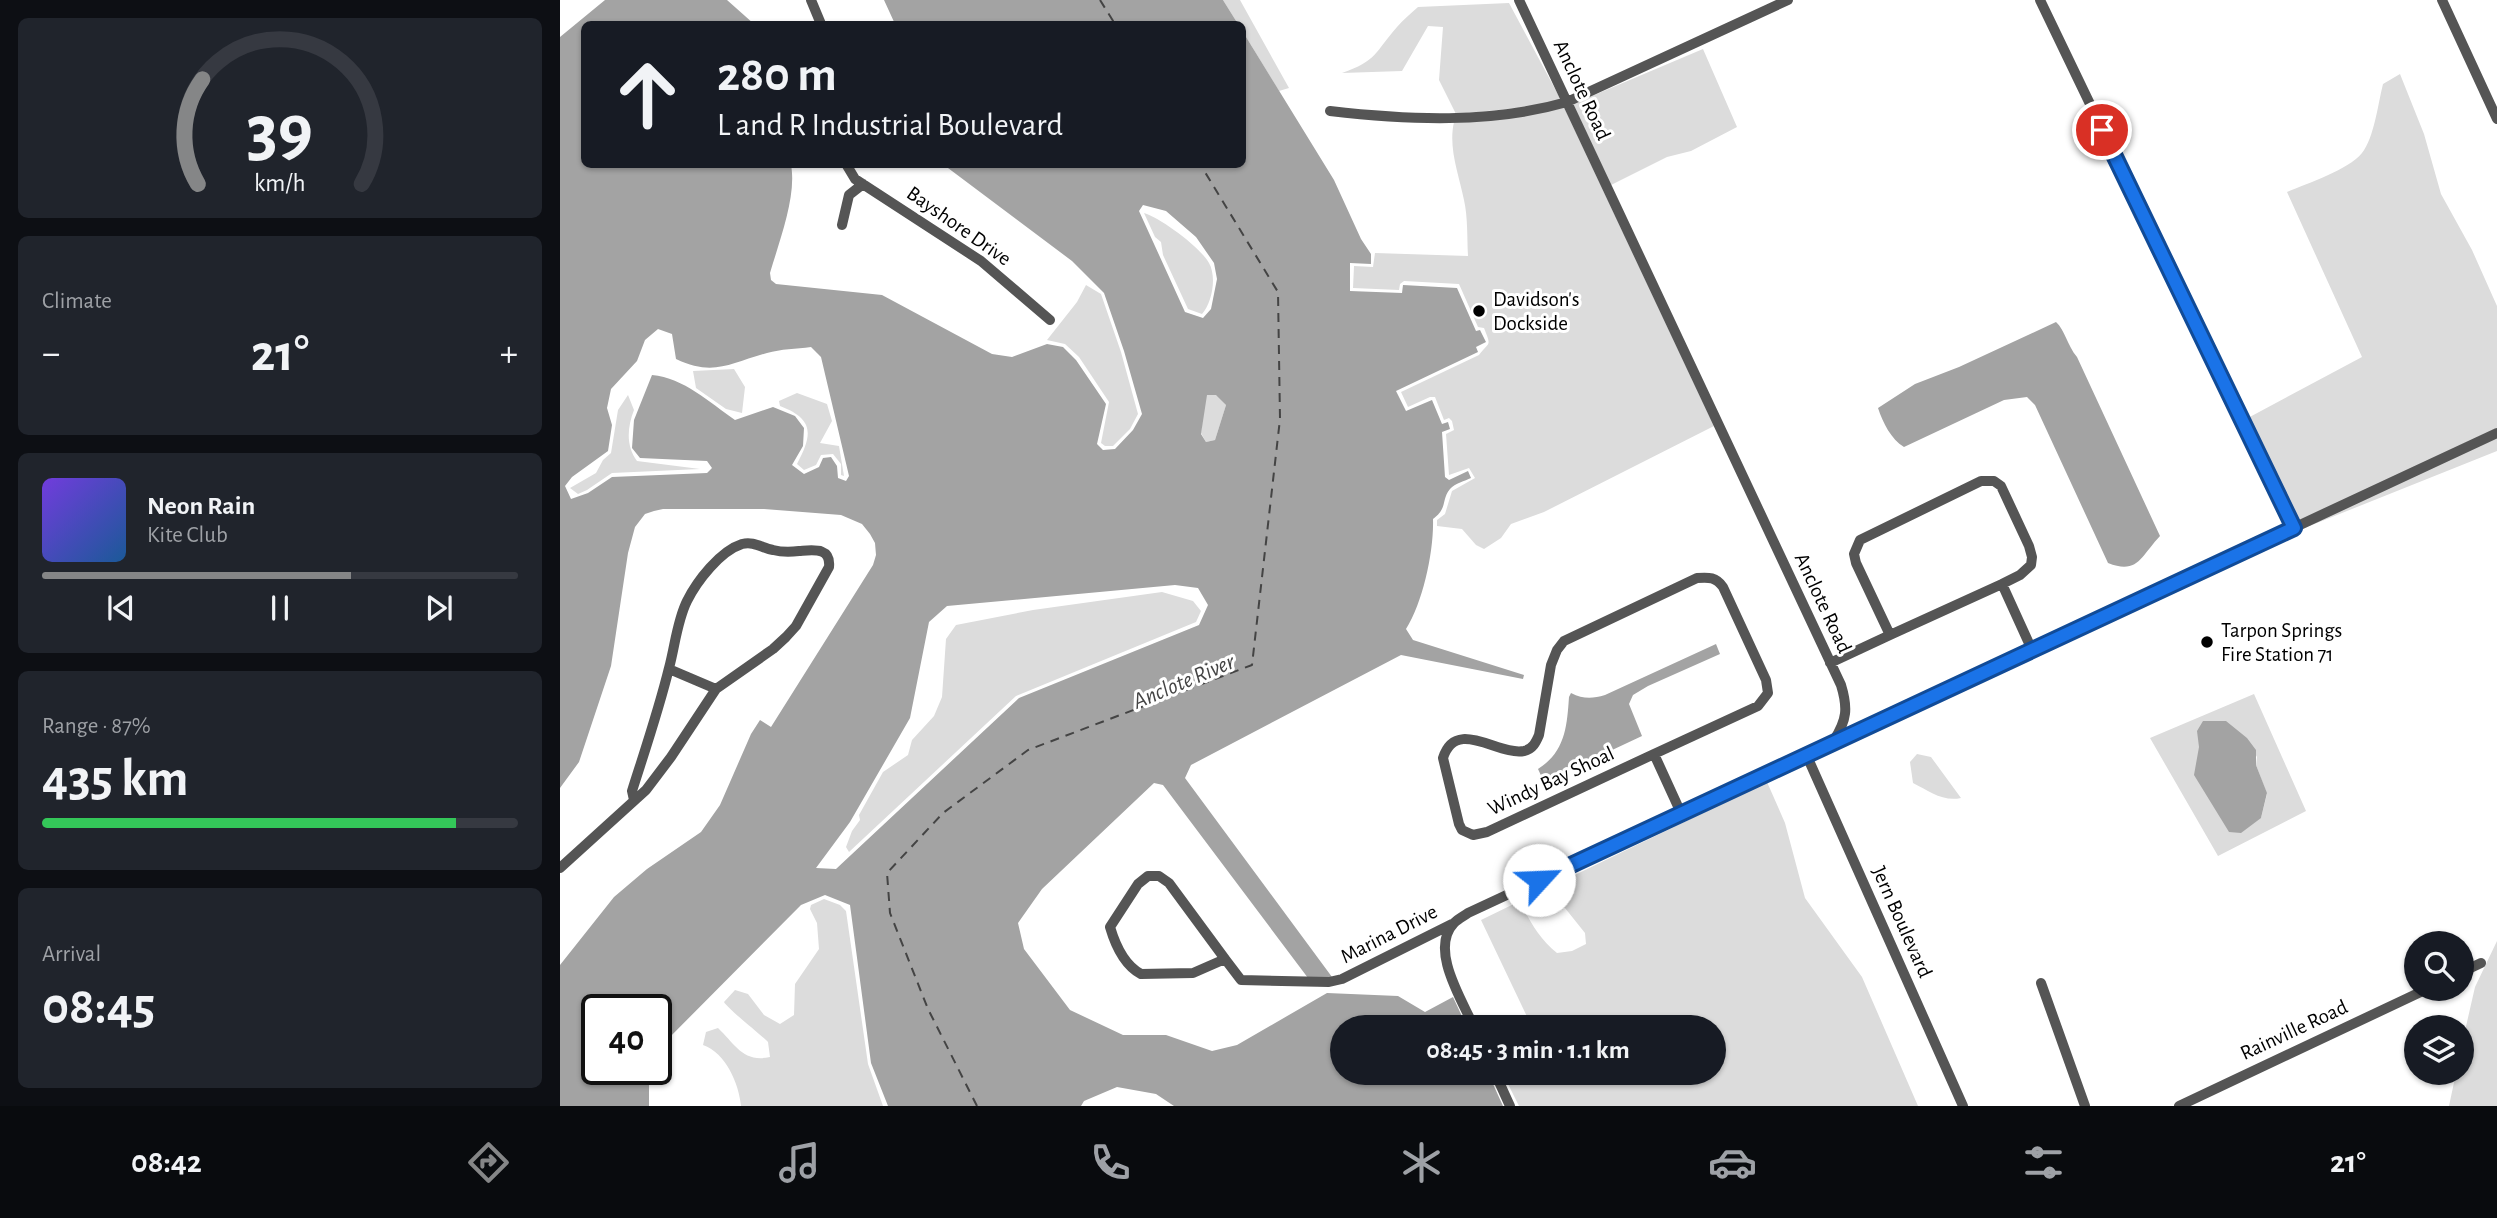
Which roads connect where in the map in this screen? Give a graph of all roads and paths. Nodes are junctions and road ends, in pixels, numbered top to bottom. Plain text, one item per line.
1 (811, 0) edge
2 (1519, 0) edge
3 (1788, 0) edge
4 (2040, 0) edge
5 (2442, 0) edge
6 (820, 21) edge
7 (1567, 102) junction
8 (1330, 111) dead end
9 (2497, 119) edge
10 (848, 168) edge
11 (863, 184) junction
12 (842, 225) dead end
13 (1050, 320) dead end
14 (2497, 433) edge
15 (2294, 528) junction
16 (2002, 584) junction
17 (1890, 635) junction
18 (2032, 650) junction
19 (1830, 663) junction
20 (669, 668) junction
21 (716, 690) junction
22 (1834, 740) junction
23 (1654, 754) junction
24 (1806, 754) junction
25 (634, 800) junction
26 (1681, 813) junction
27 (560, 869) edge
28 (1454, 923) junction
29 (1225, 959) junction
30 (2481, 963) dead end
31 (2474, 966) edge
32 (2041, 983) dead end
33 (2404, 1000) edge
34 (1469, 1015) edge
35 (1500, 1085) edge
36 (1510, 1106) edge
37 (1963, 1106) edge
38 (2085, 1106) edge
39 (2179, 1106) edge

1 - 6 street
2 - 7 street, Anclote Road
3 - 7 street
4 - 15 street
5 - 9 street
7 - 8 street
7 - 19 street, Anclote Road
10 - 11 street, Bayshore Drive
11 - 12 street
11 - 13 street, Bayshore Drive
14 - 15 street
15 - 18 street
16 - 17 street
16 - 17 street
16 - 18 street
17 - 19 street
18 - 22 street
19 - 22 street, Anclote Road
20 - 21 street
20 - 21 street
20 - 25 street
21 - 25 street
22 - 24 street
23 - 23 street, Windy Bay Shoal
23 - 26 street
24 - 26 street
24 - 37 street, Jern Boulevard
25 - 27 street
26 - 28 street
28 - 29 street, Marina Drive
28 - 34 street
29 - 29 street, Marina Drive
30 - 31 street
32 - 38 street
33 - 39 street, Rainville Road
35 - 36 street

